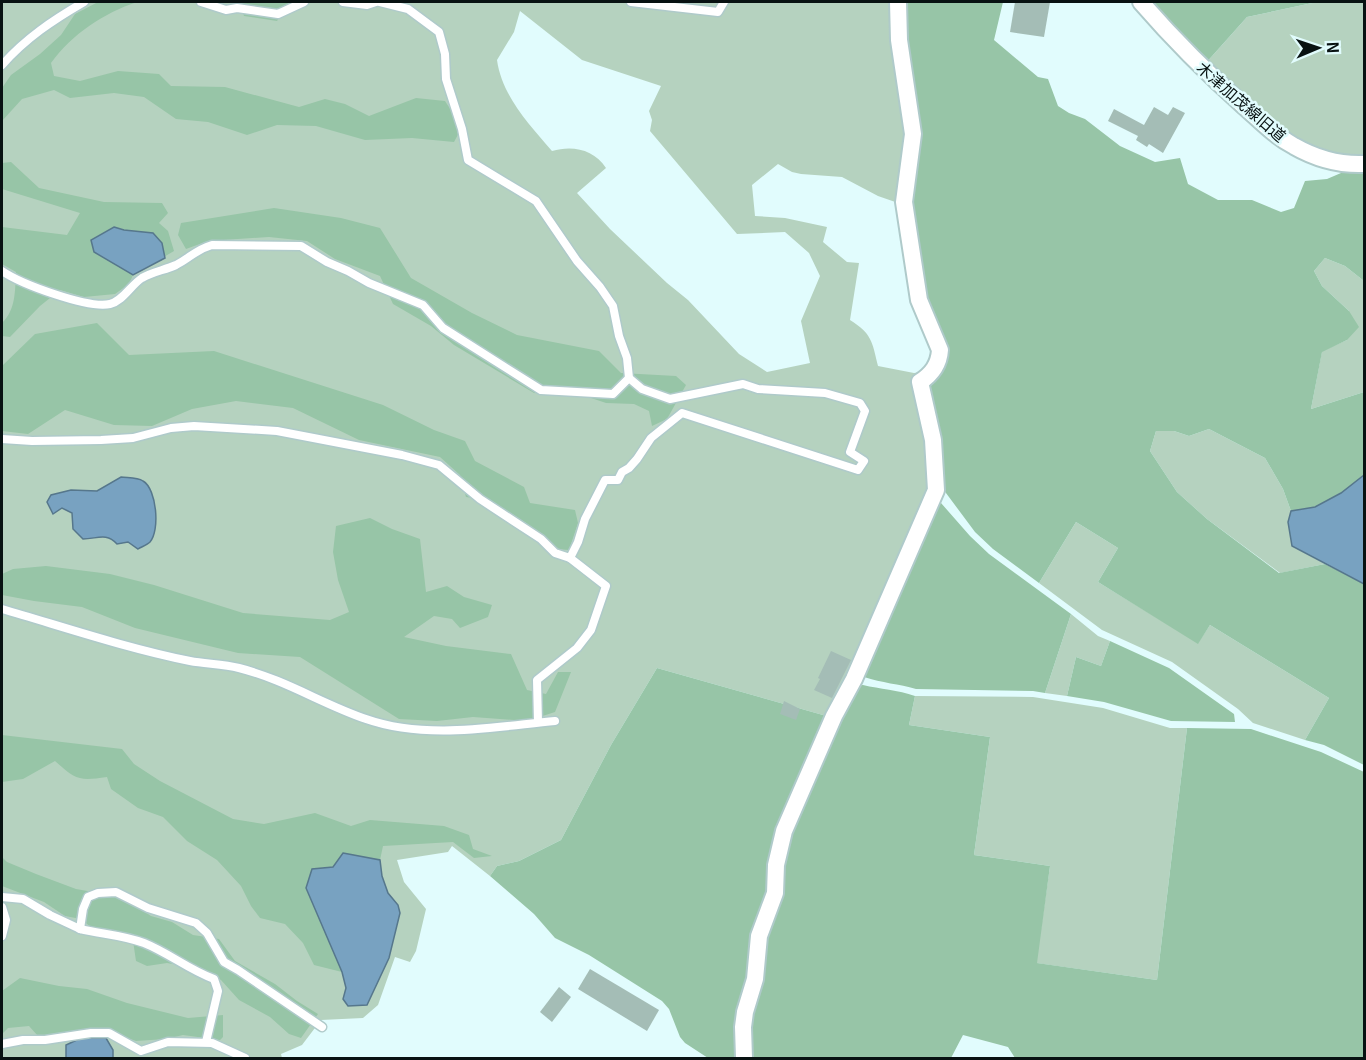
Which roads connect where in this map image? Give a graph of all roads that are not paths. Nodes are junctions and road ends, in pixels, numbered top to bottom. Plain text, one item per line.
1 (84, 2) edge
2 (201, 2) edge
3 (304, 2) edge
4 (343, 2) edge
5 (378, 2) edge
6 (631, 2) edge
7 (724, 2) edge
8 (898, 2) edge
9 (1141, 2) edge
10 (2, 65) edge
11 (1365, 164) edge
12 (2, 271) edge
13 (629, 378) junction
14 (2, 439) edge
15 (570, 558) junction
16 (2, 609) edge
17 (555, 721) dead end
18 (538, 722) junction
19 (2, 897) edge
20 (2, 908) edge
21 (80, 929) junction
22 (2, 936) edge
23 (322, 1027) dead end
24 (206, 1042) junction
25 (2, 1044) edge
26 (245, 1059) edge
27 (744, 1059) edge

1 - 10 lane
2 - 3 lane
4 - 5 lane
5 - 13 lane
6 - 7 lane
8 - 27 street
9 - 11 street, 木津加茂線旧道
12 - 13 lane
13 - 15 lane
14 - 15 lane
15 - 18 lane
16 - 18 lane
17 - 18 lane
19 - 21 lane
20 - 22 lane
21 - 23 lane
21 - 24 lane
24 - 25 lane
24 - 26 lane

